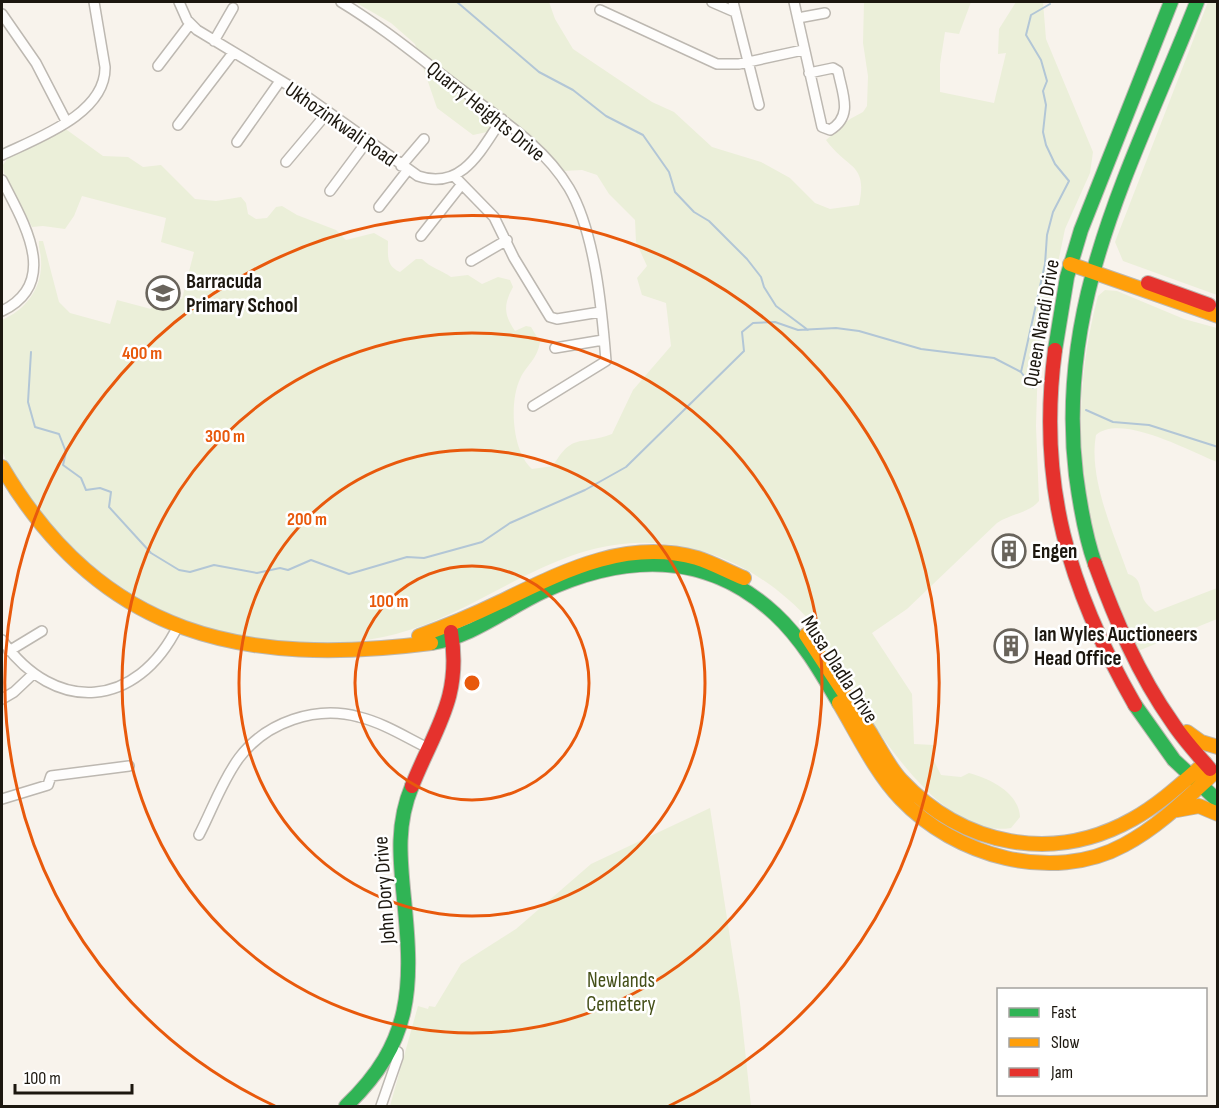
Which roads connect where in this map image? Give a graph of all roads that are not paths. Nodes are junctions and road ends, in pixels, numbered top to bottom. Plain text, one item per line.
1 (93, 2) edge
2 (179, 2) edge
3 (340, 2) edge
4 (712, 2) edge
5 (733, 2) edge
6 (794, 2) edge
7 (1171, 2) edge
8 (1197, 2) edge
9 (233, 8) dead end
10 (600, 10) dead end
11 (735, 12) junction
12 (825, 13) dead end
13 (2, 14) edge
14 (798, 18) junction
15 (190, 24) junction
16 (214, 41) junction
17 (803, 50) junction
18 (233, 53) junction
19 (749, 63) junction
20 (158, 66) dead end
21 (809, 73) junction
22 (280, 81) junction
23 (759, 105) dead end
24 (328, 112) junction
25 (502, 119) junction
26 (66, 121) junction
27 (178, 125) dead end
28 (368, 140) junction
29 (424, 140) dead end
30 (237, 142) dead end
31 (2, 156) edge
32 (286, 162) dead end
33 (404, 169) junction
34 (2, 180) edge
35 (458, 180) junction
36 (330, 191) dead end
37 (379, 207) dead end
38 (421, 236) dead end
39 (507, 240) junction
40 (1071, 260) junction
41 (471, 261) dead end
42 (1093, 268) junction
43 (1218, 308) edge
44 (2, 311) edge
45 (600, 312) junction
46 (1218, 316) edge
47 (603, 340) junction
48 (555, 348) dead end
49 (533, 406) dead end
50 (2, 468) edge
51 (178, 626) junction
52 (42, 631) dead end
53 (451, 633) junction
54 (2, 640) edge
55 (9, 651) junction
56 (32, 675) junction
57 (2, 699) edge
58 (1170, 721) junction
59 (1218, 749) edge
60 (430, 750) junction
61 (1170, 755) junction
62 (129, 766) dead end
63 (1213, 771) edge
64 (1197, 781) junction
65 (1166, 797) junction
66 (2, 799) edge
67 (1218, 801) edge
68 (1174, 811) junction
69 (1218, 814) edge
70 (199, 835) dead end
71 (391, 1048) junction
72 (346, 1107) edge
73 (381, 1107) edge

1 - 26 street
2 - 15 street, Ukhozinkwali Road
3 - 25 street, Quarry Heights Drive
4 - 11 street
5 - 11 street
6 - 14 street
7 - 40 street, Queen Nandi Drive
8 - 42 street, Queen Nandi Drive
9 - 16 street
10 - 19 street
11 - 19 street
12 - 14 street
13 - 26 street
14 - 17 street
15 - 16 street, Ukhozinkwali Road
15 - 20 street
16 - 18 street, Ukhozinkwali Road
17 - 19 street
17 - 21 street
18 - 22 street, Ukhozinkwali Road
18 - 27 street
19 - 23 street
21 - 21 street
22 - 24 street, Ukhozinkwali Road
22 - 30 street
24 - 28 street, Ukhozinkwali Road
24 - 32 street
25 - 35 street
25 - 45 street, Quarry Heights Drive
26 - 31 street
28 - 33 street, Ukhozinkwali Road
28 - 36 street
29 - 33 street
33 - 35 street, Ukhozinkwali Road
33 - 37 street
34 - 44 street
35 - 38 street
35 - 39 street
39 - 41 street
39 - 45 street
40 - 42 street
40 - 61 street, Queen Nandi Drive
42 - 43 street
42 - 46 street
42 - 58 street, Queen Nandi Drive
45 - 47 street, Quarry Heights Drive
47 - 48 street
47 - 49 street, Quarry Heights Drive
50 - 51 street, Musa Dladla Drive
51 - 53 street, Musa Dladla Drive
51 - 56 street
52 - 55 street
53 - 60 street, John Dory Drive
53 - 65 street, Musa Dladla Drive
53 - 68 street, Musa Dladla Drive
54 - 55 street
55 - 56 street
56 - 57 street
58 - 59 street
58 - 63 street, Queen Nandi Drive
59 - 63 street
60 - 70 street
60 - 71 street, John Dory Drive
61 - 64 street, Queen Nandi Drive
61 - 65 street
62 - 66 street
63 - 64 street, Musa Dladla Drive
64 - 65 street, Musa Dladla Drive
64 - 67 street, Queen Nandi Drive
64 - 68 street, Musa Dladla Drive
68 - 69 street
71 - 72 street, John Dory Drive
71 - 73 street

